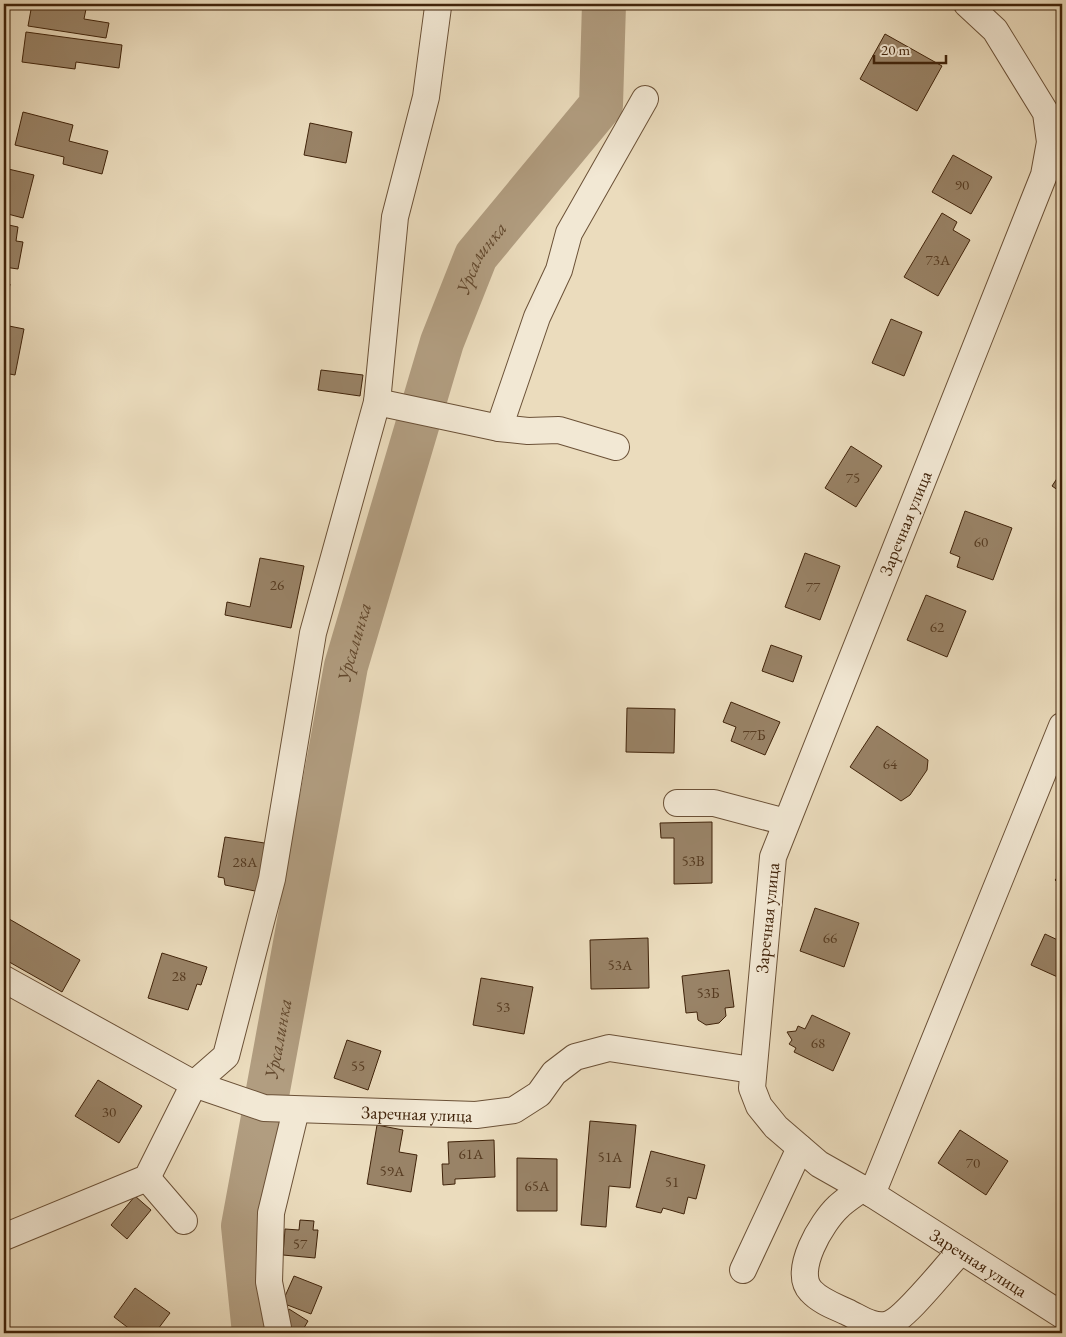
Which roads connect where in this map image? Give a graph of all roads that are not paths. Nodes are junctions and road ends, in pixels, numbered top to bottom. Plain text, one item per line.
1 (968, 4) edge
2 (438, 7) dead end
3 (645, 99) dead end
4 (377, 402) junction
5 (499, 428) junction
6 (616, 447) dead end
7 (1062, 726) edge
8 (677, 803) dead end
9 (786, 822) junction
10 (4, 979) edge
11 (752, 1070) junction
12 (194, 1084) junction
13 (296, 1110) junction
14 (800, 1148) junction
15 (147, 1178) junction
16 (867, 1191) junction
17 (184, 1221) dead end
18 (4, 1237) edge
19 (961, 1251) junction
20 (743, 1270) dead end
21 (1062, 1315) edge
22 (279, 1333) edge

1 - 9 street, Заречная улица
2 - 4 street
3 - 5 street
4 - 5 street
4 - 12 street
5 - 6 street
7 - 16 street
8 - 9 street
9 - 11 street, Заречная улица
10 - 12 street, Заречная улица
11 - 13 street, Заречная улица
11 - 14 street, Заречная улица
12 - 13 street, Заречная улица
12 - 15 street
13 - 22 street
14 - 16 street, Заречная улица
14 - 20 street
15 - 17 street
15 - 18 street
16 - 19 street, Заречная улица
16 - 19 street
19 - 21 street, Заречная улица

